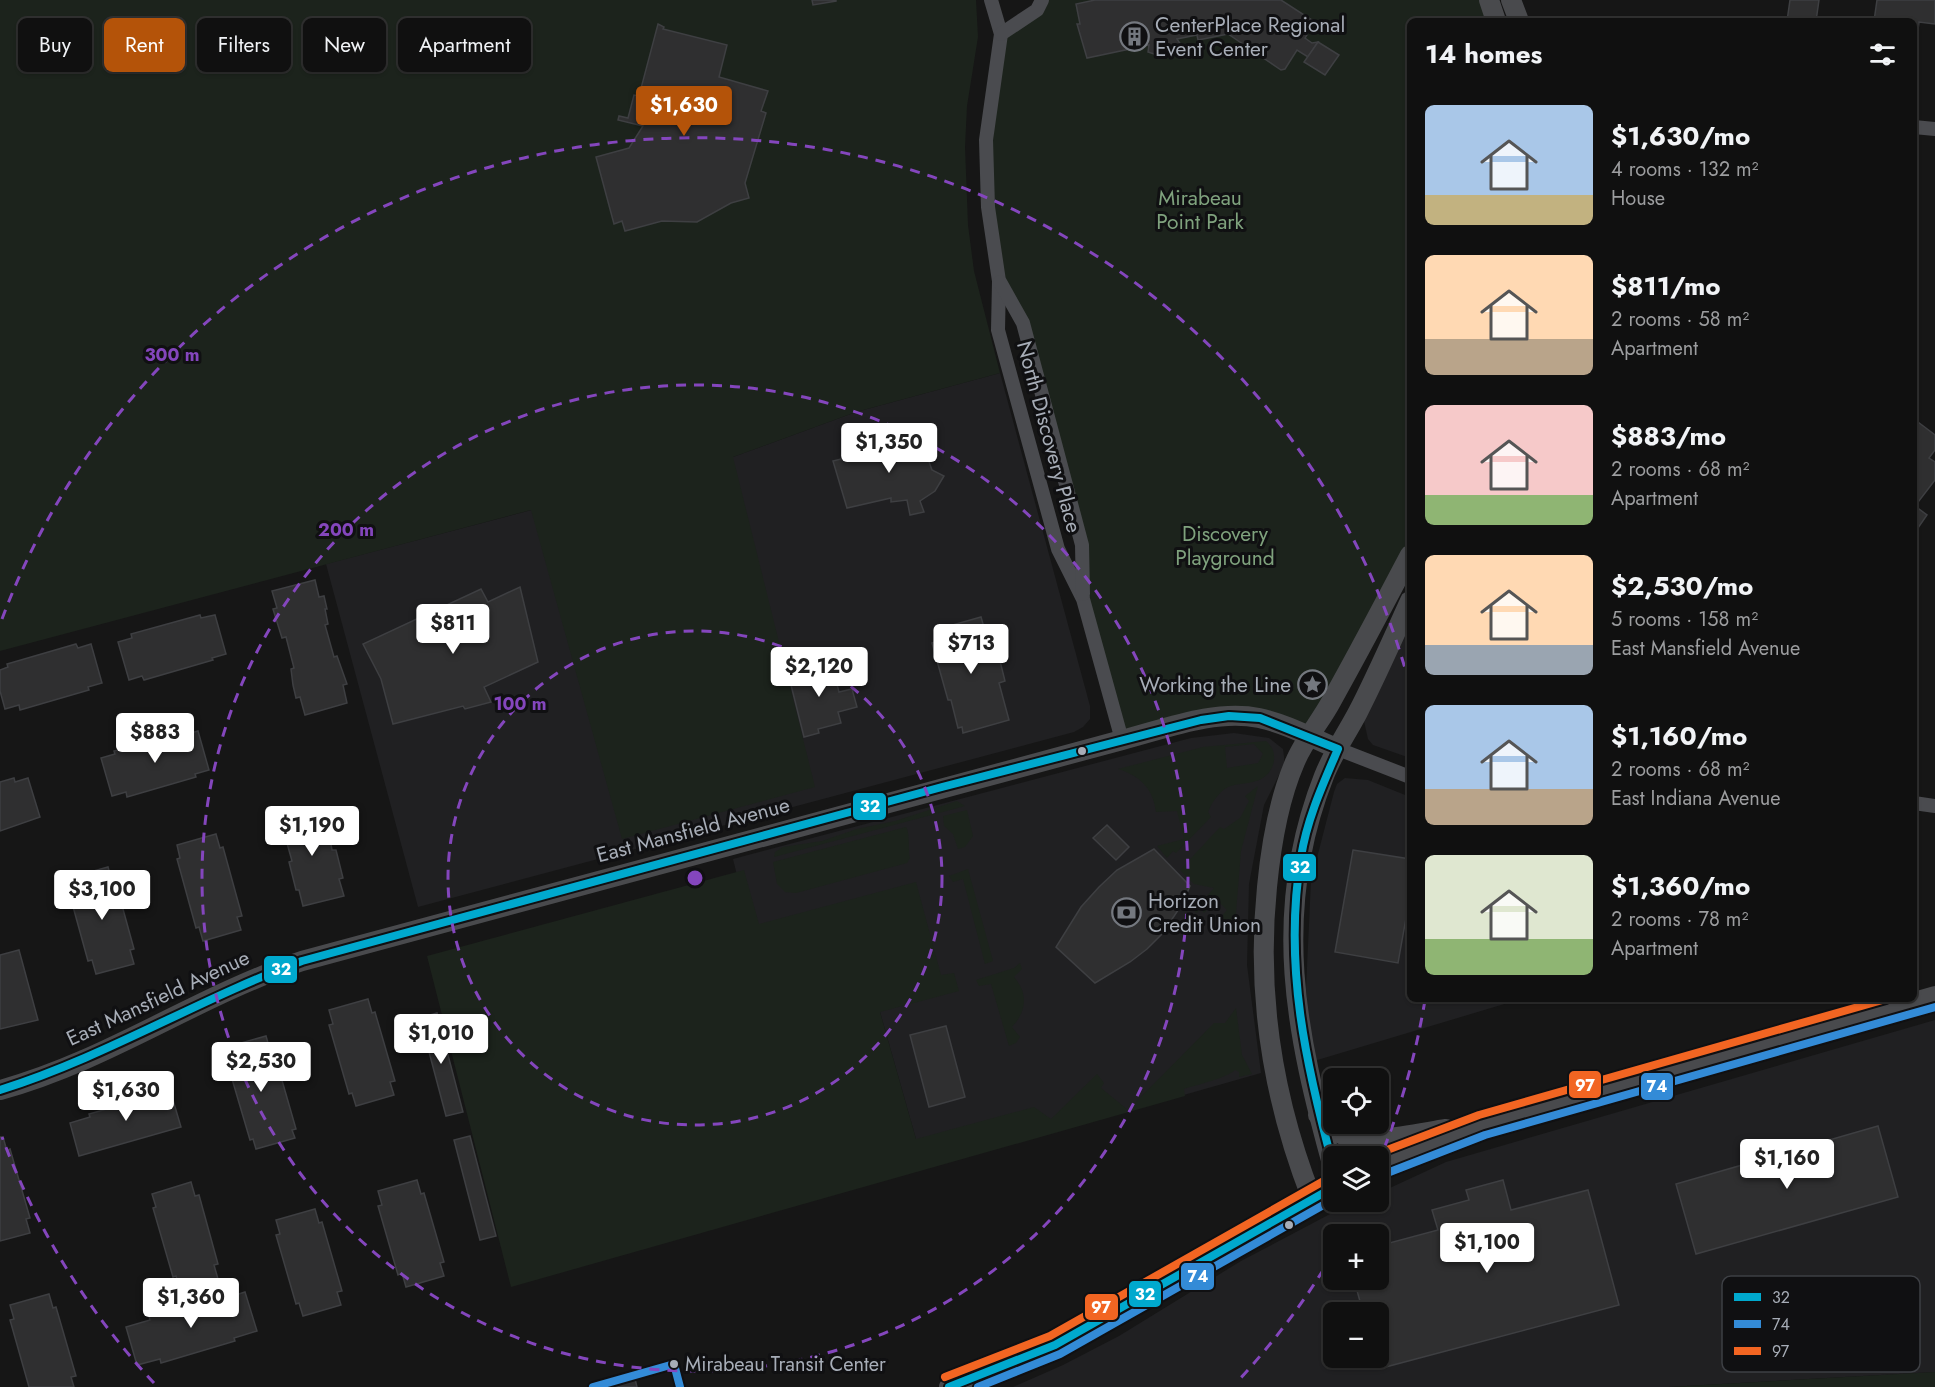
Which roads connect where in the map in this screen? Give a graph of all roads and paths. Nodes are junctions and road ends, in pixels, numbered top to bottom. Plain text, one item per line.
1 (991, 0) edge
2 (1042, 0) edge
3 (1488, 0) edge
4 (1511, 0) edge
5 (1496, 18) edge
6 (1518, 18) edge
7 (1001, 33) junction
8 (1917, 127) edge
9 (1935, 129) edge
10 (999, 281) junction
11 (1407, 561) edge
12 (1083, 599) junction
13 (1407, 607) edge
14 (1310, 736) junction
15 (1122, 740) junction
16 (1338, 749) junction
17 (1407, 776) edge
18 (1917, 803) edge
19 (1935, 806) edge
20 (1935, 996) edge
21 (1917, 1001) edge
22 (1914, 1002) edge
23 (0, 1090) edge
24 (1318, 1115) junction
25 (1482, 1125) junction
26 (1327, 1146) edge
27 (1389, 1161) edge
28 (1323, 1193) edge
29 (1312, 1199) junction
30 (949, 1387) edge

1 - 7 street, North Discovery Place
2 - 7 street
3 - 5 street
4 - 6 street
7 - 10 street, North Discovery Place
8 - 9 street
10 - 12 street, North Discovery Place
10 - 12 street, North Discovery Place
11 - 14 street
12 - 15 street, North Discovery Place
13 - 16 street
14 - 15 street, East Mansfield Avenue
14 - 16 street, East Mansfield Avenue
14 - 29 street
15 - 23 street, East Mansfield Avenue
16 - 17 street, East Mansfield Avenue
16 - 24 street
18 - 19 street
20 - 21 street
22 - 25 street
24 - 25 street
24 - 26 street
25 - 27 street
28 - 29 street
29 - 30 street

